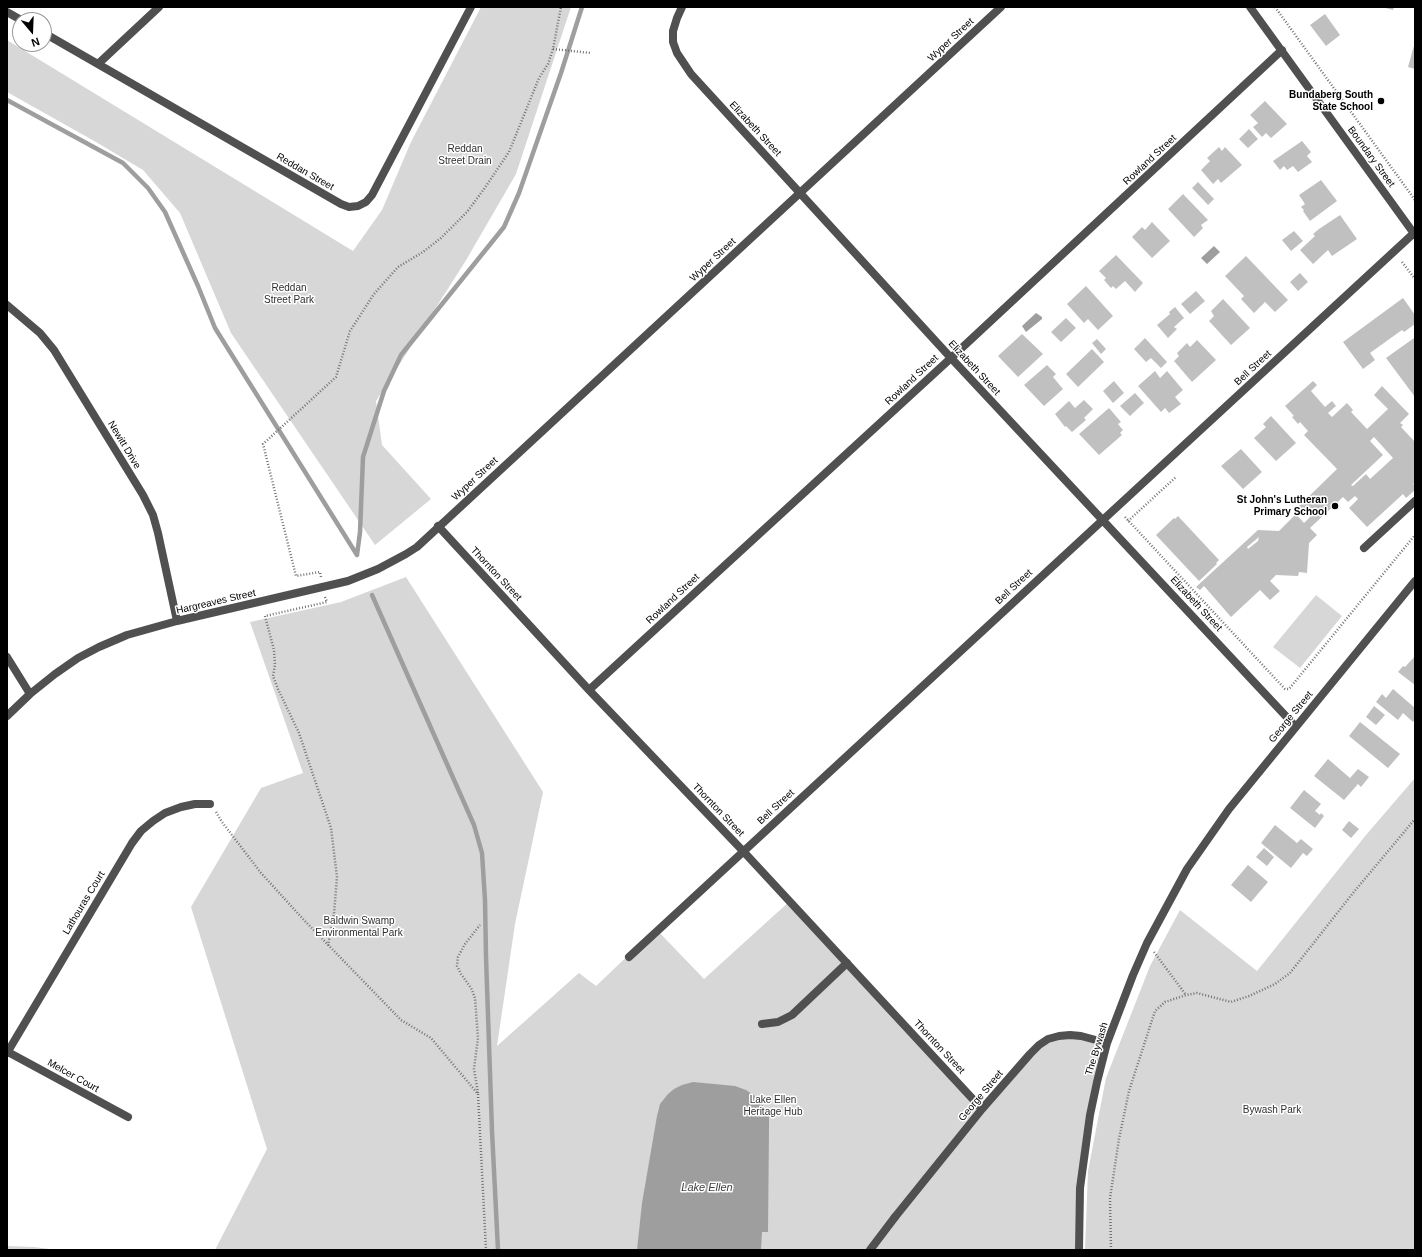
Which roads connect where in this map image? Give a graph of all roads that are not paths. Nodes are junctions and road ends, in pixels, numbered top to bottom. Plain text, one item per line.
1 (159, 7) edge
2 (471, 7) edge
3 (682, 7) edge
4 (1001, 7) edge
5 (1252, 9) edge
6 (52, 38) edge
7 (1282, 50) junction
8 (98, 64) junction
9 (800, 193) junction
10 (1414, 234) edge
11 (7, 305) edge
12 (951, 358) junction
13 (1415, 501) edge
14 (1103, 519) junction
15 (438, 526) junction
16 (1364, 548) dead end
17 (1415, 581) edge
18 (178, 621) junction
19 (7, 657) edge
20 (589, 690) junction
21 (30, 694) junction
22 (7, 716) edge
23 (1296, 727) junction
24 (210, 804) road end
25 (743, 851) junction
26 (1187, 869) joint
27 (629, 957) dead end
28 (847, 963) junction
29 (762, 1024) dead end
30 (1108, 1043) junction
31 (7, 1052) edge
32 (982, 1109) junction
33 (128, 1117) dead end
34 (870, 1250) edge
35 (1079, 1250) edge

1 - 8 street
2 - 8 street, Reddan Street
3 - 9 street, Elizabeth Street
4 - 9 street, Wyper Street
5 - 7 street, Boundary Street
6 - 8 street, Reddan Street
7 - 10 street, Boundary Street
7 - 12 street, Rowland Street
9 - 12 street, Elizabeth Street
9 - 15 street, Wyper Street
10 - 14 street, Bell Street
11 - 18 street, Newitt Drive
12 - 14 street, Elizabeth Street
12 - 20 street, Rowland Street
13 - 16 street
14 - 23 street, Elizabeth Street
14 - 25 street, Bell Street
15 - 18 street, Hargreaves Street
15 - 20 street, Thornton Street
17 - 23 street, George Street
18 - 21 street, Hargreaves Street
19 - 21 street
20 - 25 street, Thornton Street
21 - 22 street, Hargreaves Street
23 - 26 street, George Street
24 - 31 street, Lathouras Court
25 - 27 street, Bell Street
25 - 28 street, Thornton Street
26 - 30 street, The Bywash
28 - 29 street
28 - 32 street, Thornton Street
30 - 32 street, George Street
30 - 35 street, The Bywash
31 - 33 street, Melcer Court
32 - 34 street, George Street

